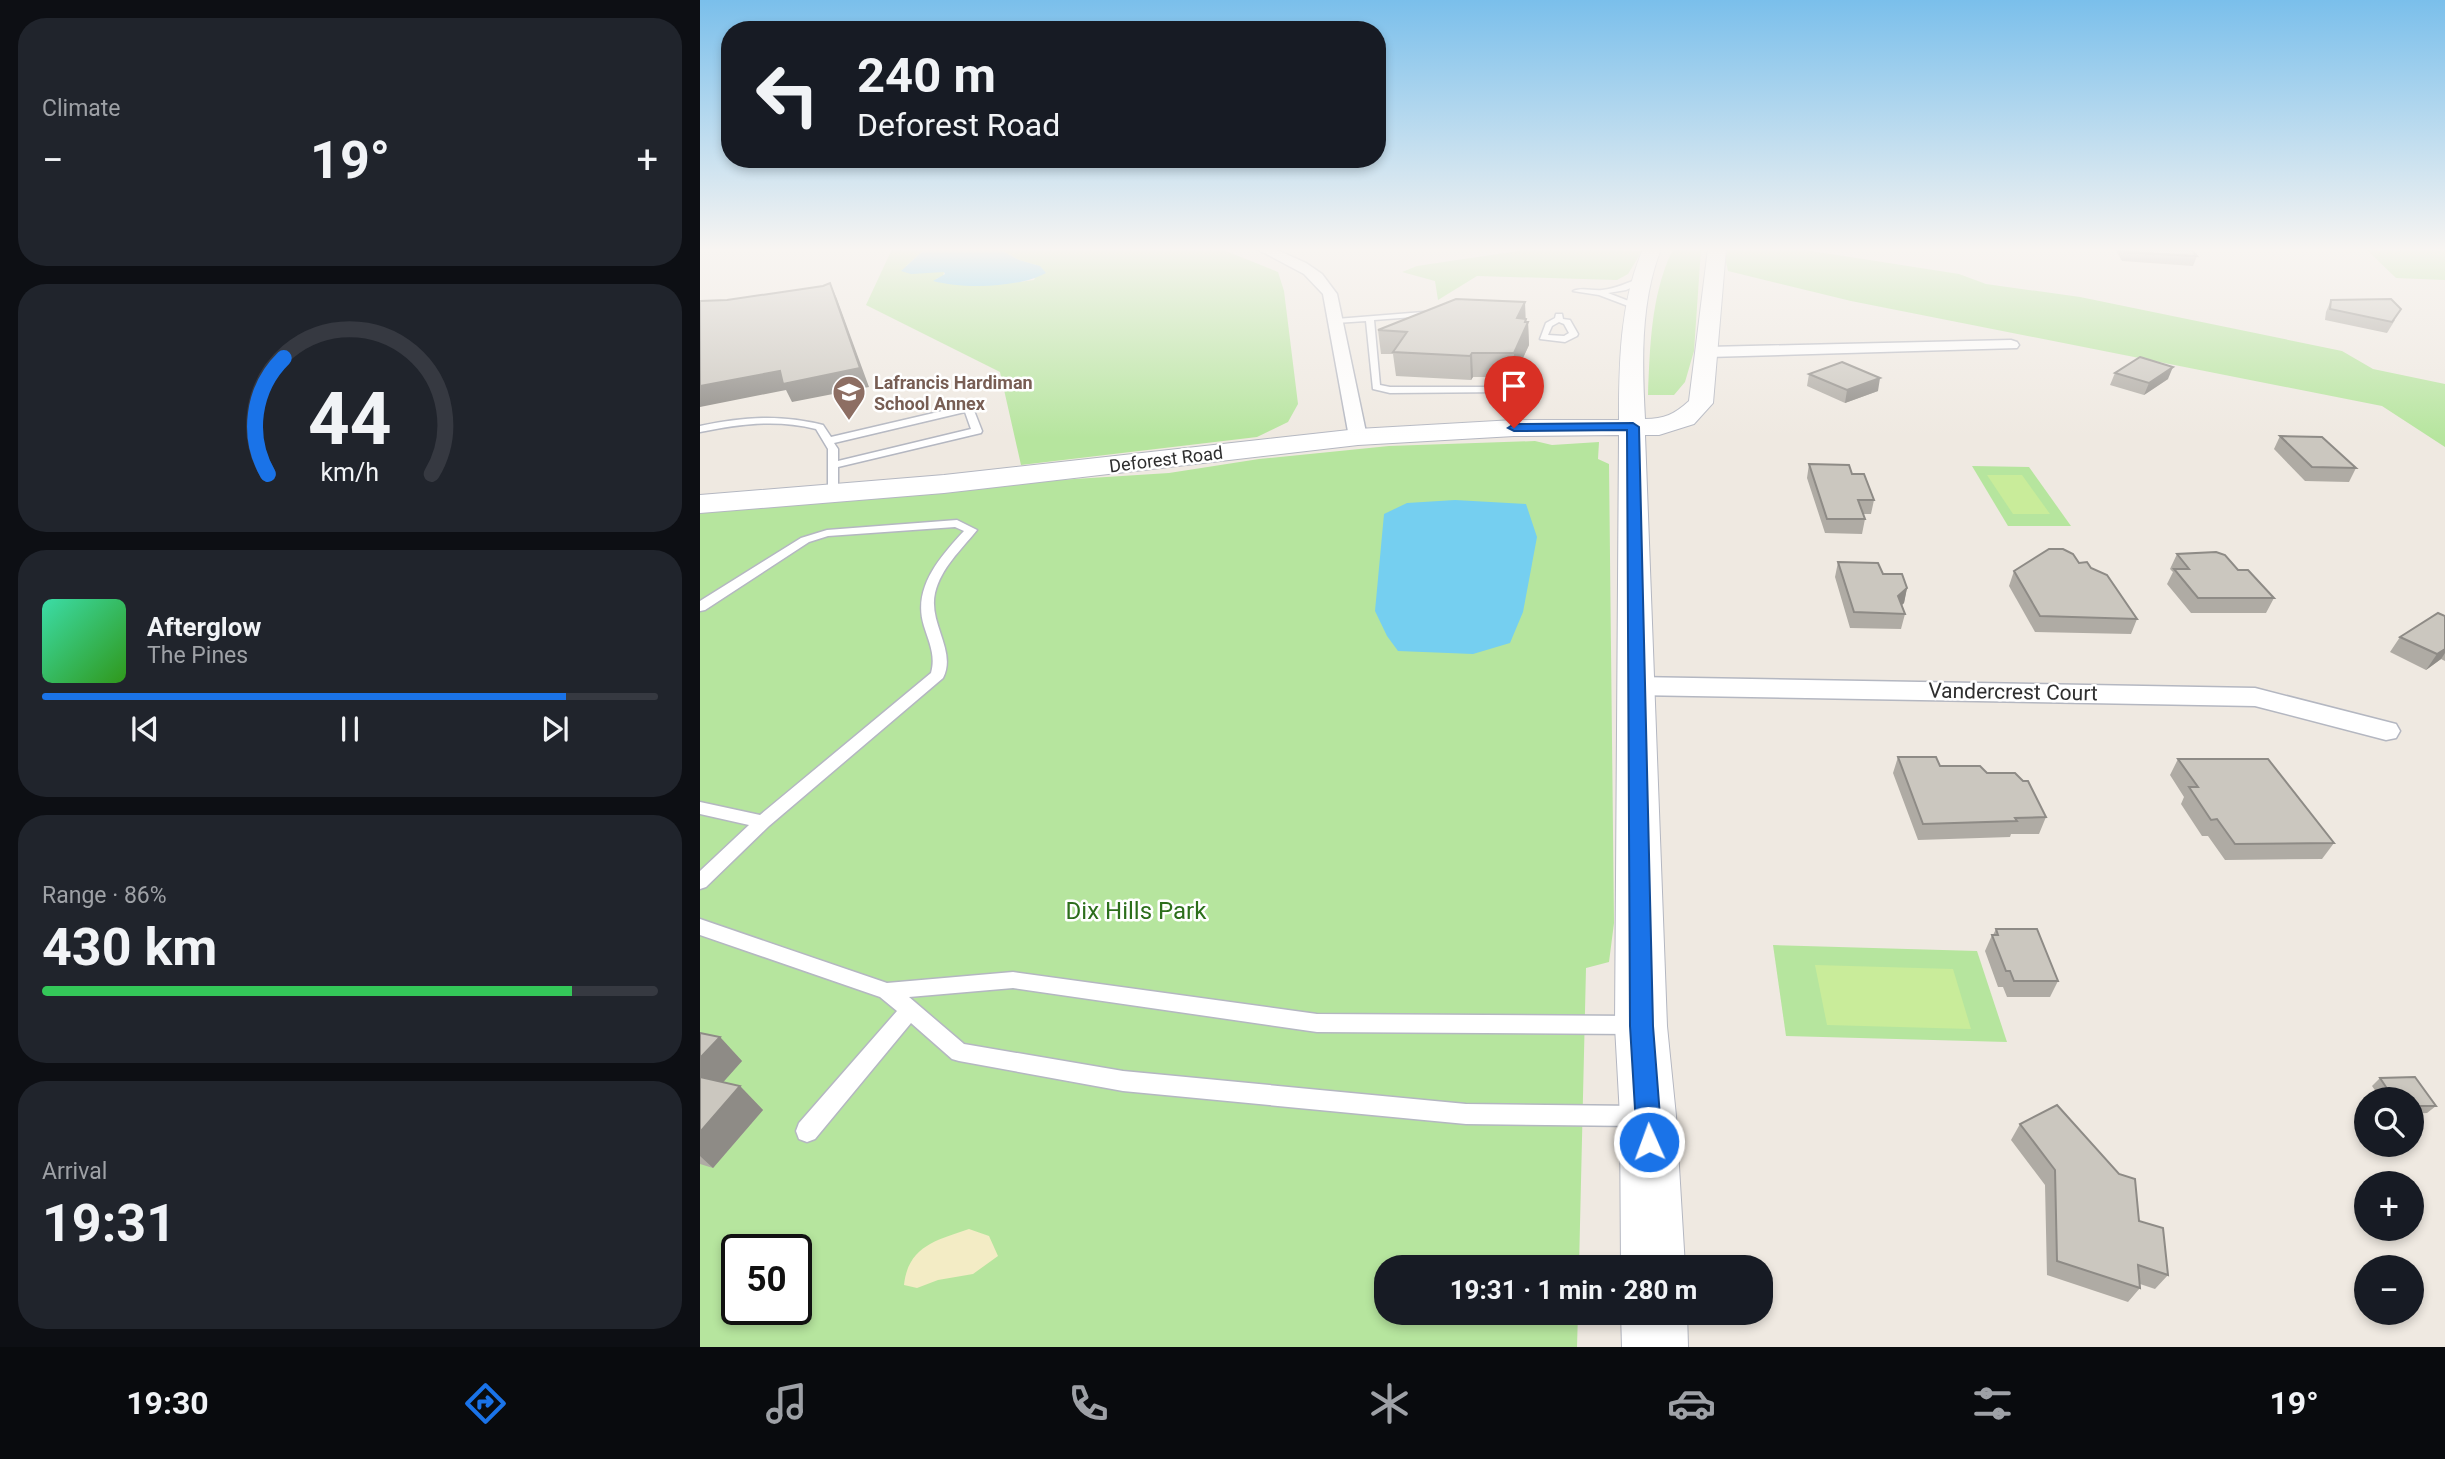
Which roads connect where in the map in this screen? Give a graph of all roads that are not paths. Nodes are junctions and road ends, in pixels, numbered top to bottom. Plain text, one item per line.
1 (1334, 312) edge
2 (1447, 312) edge
3 (1635, 312) edge
4 (1712, 312) edge
5 (1370, 318) junction
6 (1336, 321) junction
7 (2011, 345) dead end
8 (1708, 352) junction
9 (1506, 390) dead end
10 (1633, 427) junction
11 (700, 429) edge
12 (1358, 436) junction
13 (829, 441) junction
14 (833, 465) junction
15 (833, 493) junction
16 (700, 504) edge
17 (700, 607) edge
18 (1635, 685) junction
19 (2386, 731) dead end
20 (700, 808) edge
21 (763, 822) junction
22 (700, 882) edge
23 (700, 927) edge
24 (887, 991) junction
25 (909, 1011) junction
26 (1642, 1026) junction
27 (1648, 1116) junction
28 (807, 1131) dead end
29 (1653, 1255) edge
30 (1654, 1325) edge
31 (1655, 1347) edge

1 - 6 street
2 - 5 lane
3 - 10 street
4 - 8 street, Deforest Road
5 - 6 lane
5 - 9 lane
6 - 12 street
7 - 8 street
8 - 10 street, Deforest Road
10 - 12 street, Deforest Road
10 - 18 street
11 - 13 lane
12 - 15 street, Deforest Road
13 - 14 lane
13 - 14 lane
14 - 15 lane
15 - 16 street, Deforest Road
17 - 21 lane
18 - 19 street, Vandercrest Court
18 - 26 street
20 - 21 lane
21 - 22 lane
23 - 24 lane
24 - 25 lane
24 - 26 lane
25 - 27 lane
25 - 28 lane
26 - 27 street
27 - 29 street
30 - 31 street

